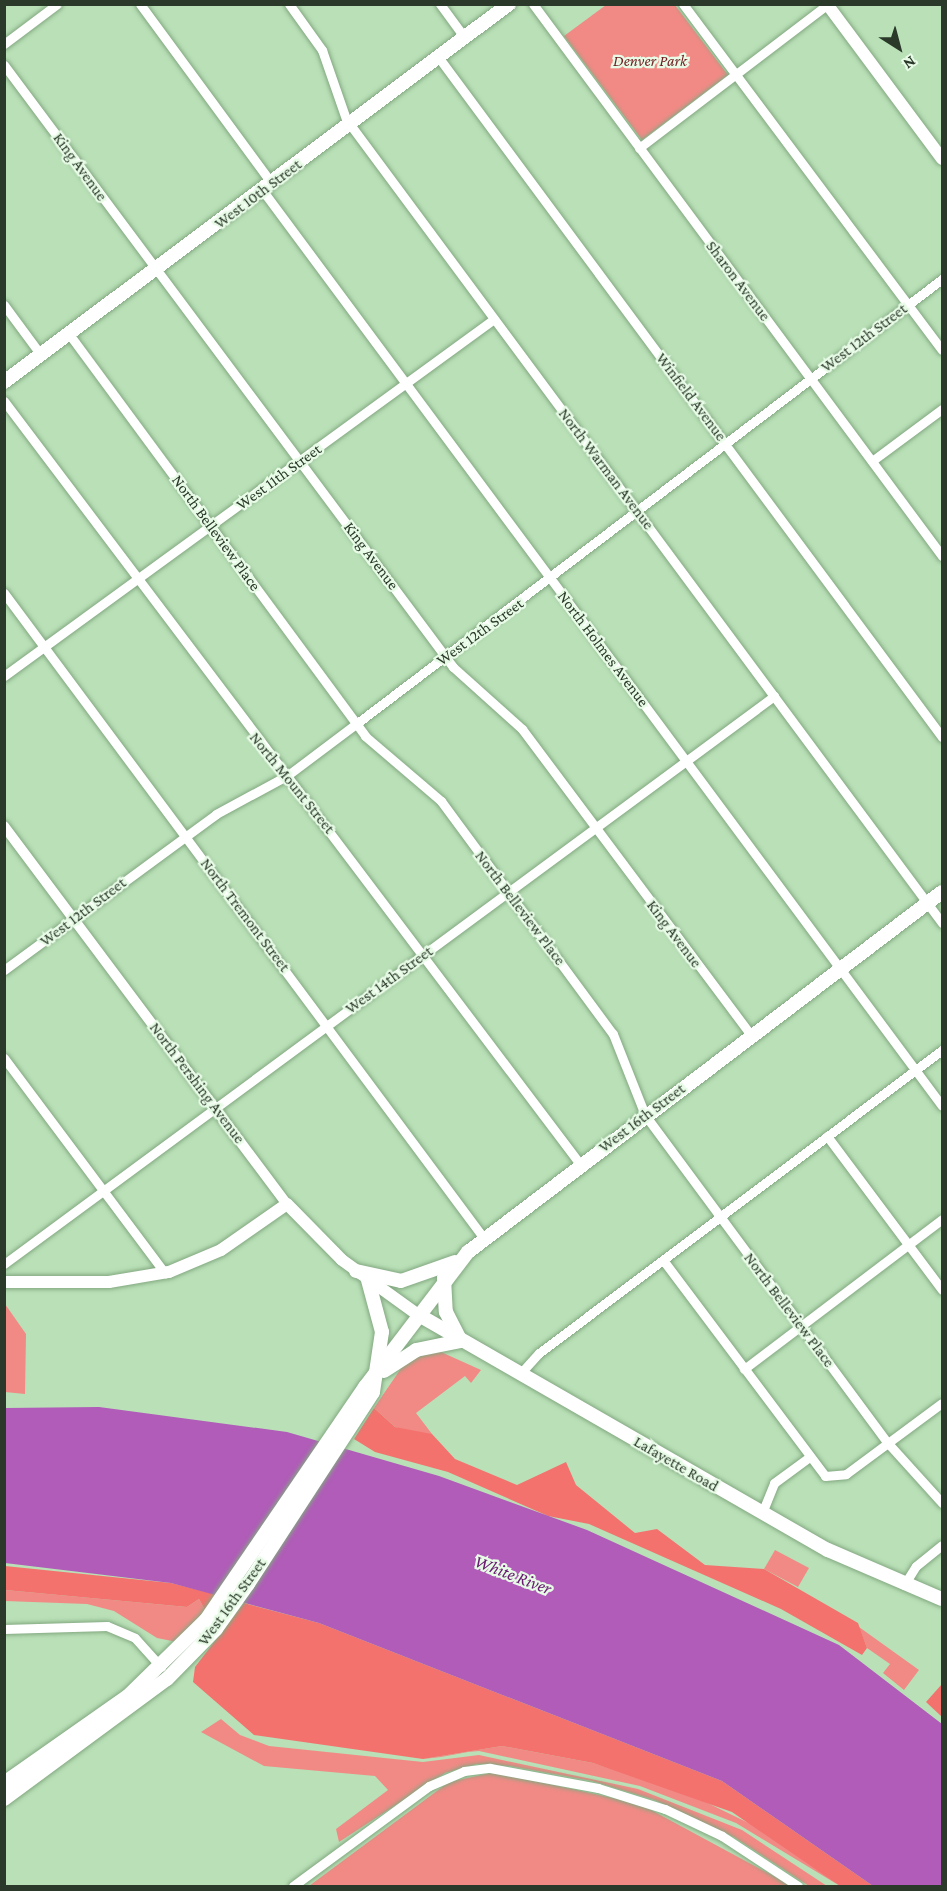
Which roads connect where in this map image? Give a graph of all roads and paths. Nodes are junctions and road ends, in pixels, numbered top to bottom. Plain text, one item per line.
1 (57, 4) edge
2 (140, 4) edge
3 (289, 4) edge
4 (440, 4) edge
5 (509, 4) edge
6 (533, 4) edge
7 (683, 4) edge
8 (828, 5) edge
9 (465, 38) junction
10 (4, 44) edge
11 (439, 58) junction
12 (4, 65) edge
13 (735, 75) junction
14 (350, 125) junction
15 (639, 148) junction
16 (942, 159) edge
17 (267, 187) junction
18 (156, 270) junction
19 (942, 279) edge
20 (4, 305) edge
21 (908, 305) junction
22 (494, 319) junction
23 (69, 334) junction
24 (942, 350) edge
25 (41, 355) junction
26 (810, 378) junction
27 (4, 382) edge
28 (406, 384) junction
29 (4, 401) edge
30 (942, 409) edge
31 (724, 442) junction
32 (301, 461) junction
33 (872, 461) junction
34 (638, 511) junction
35 (212, 526) junction
36 (942, 556) edge
37 (137, 579) junction
38 (552, 580) junction
39 (4, 593) edge
40 (44, 646) junction
41 (446, 657) junction
42 (4, 675) edge
43 (774, 696) junction
44 (356, 724) junction
45 (942, 736) edge
46 (686, 761) junction
47 (283, 777) junction
48 (4, 826) edge
49 (596, 827) junction
50 (186, 835) junction
51 (508, 892) junction
52 (942, 892) edge
53 (928, 903) junction
54 (74, 919) junction
55 (942, 923) edge
56 (424, 954) junction
57 (840, 969) junction
58 (4, 970) edge
59 (327, 1026) junction
60 (751, 1035) junction
61 (942, 1050) edge
62 (4, 1058) edge
63 (916, 1070) junction
64 (942, 1106) edge
65 (216, 1109) junction
66 (645, 1115) junction
67 (827, 1136) junction
68 (580, 1164) junction
69 (104, 1191) junction
70 (288, 1204) junction
71 (721, 1217) junction
72 (942, 1219) edge
73 (483, 1237) junction
74 (909, 1245) junction
75 (459, 1260) junction
76 (663, 1260) junction
77 (4, 1264) edge
78 (356, 1271) junction
79 (165, 1273) junction
80 (444, 1278) junction
81 (368, 1280) junction
82 (4, 1282) edge
83 (942, 1290) edge
84 (417, 1314) junction
85 (801, 1325) junction
86 (461, 1341) junction
87 (744, 1369) junction
88 (520, 1374) junction
89 (376, 1378) junction
90 (942, 1403) edge
91 (888, 1444) junction
92 (808, 1458) junction
93 (942, 1503) edge
94 (762, 1513) junction
95 (942, 1545) edge
96 (904, 1585) junction
97 (942, 1599) edge
98 (211, 1624) junction
99 (4, 1629) edge
100 (162, 1667) junction
101 (4, 1783) edge
102 (4, 1799) edge
103 (293, 1887) edge
104 (798, 1887) edge

1 - 10 street
2 - 17 street, North Holmes Avenue
3 - 14 street, North Warman Avenue
4 - 9 street
5 - 9 main road, West 10th Street
6 - 15 street, Sharon Avenue
7 - 13 street
8 - 13 street
8 - 16 main road
9 - 11 main road, West 10th Street
11 - 14 main road, West 10th Street
11 - 31 street, Winfield Avenue
12 - 18 street, King Avenue
13 - 15 street
13 - 21 street
14 - 17 main road, West 10th Street
14 - 22 street, North Warman Avenue
15 - 26 street, Sharon Avenue
17 - 18 main road, West 10th Street
17 - 28 street, North Holmes Avenue
18 - 23 main road, West 10th Street
18 - 32 street, King Avenue
19 - 21 street, West 12th Street
20 - 25 street
21 - 24 street
21 - 26 street, West 12th Street
22 - 28 street, West 11th Street
22 - 34 street, North Warman Avenue
23 - 25 main road, West 10th Street
23 - 35 street, North Belleview Place
25 - 27 main road, West 10th Street
26 - 31 street, West 12th Street
26 - 33 street, Sharon Avenue
28 - 32 street, West 11th Street
28 - 38 street, North Holmes Avenue
29 - 37 street, North Mount Street
30 - 33 street
31 - 34 street, West 12th Street
31 - 45 street, Winfield Avenue
32 - 35 street, West 11th Street
32 - 41 street, King Avenue
33 - 36 street, Sharon Avenue
34 - 38 street, West 12th Street
34 - 43 street, North Warman Avenue
35 - 37 street, West 11th Street
35 - 44 street, North Belleview Place
37 - 40 street, West 11th Street
37 - 47 street, North Mount Street
38 - 41 street, West 12th Street
38 - 46 street, North Holmes Avenue
39 - 40 street, North Tremont Street
40 - 42 street, West 11th Street
40 - 50 street, North Tremont Street
41 - 44 street, West 12th Street
41 - 49 street, King Avenue
43 - 46 street, West 14th Street
43 - 53 street, North Warman Avenue
44 - 47 street, West 12th Street
44 - 51 street, North Belleview Place
46 - 49 street, West 14th Street
46 - 57 street, North Holmes Avenue
47 - 50 street, West 12th Street
47 - 56 street, North Mount Street
48 - 54 street, North Pershing Avenue
49 - 51 street, West 14th Street
49 - 60 street, King Avenue
50 - 54 street, West 12th Street
50 - 59 street, North Tremont Street
51 - 56 street, West 14th Street
51 - 66 street, North Belleview Place
52 - 53 main road, West 16th Street
53 - 55 street, North Warman Avenue
53 - 57 main road, West 16th Street
54 - 58 street, West 12th Street
54 - 65 street, North Pershing Avenue
56 - 59 street, West 14th Street
56 - 68 street, North Mount Street
57 - 60 main road, West 16th Street
57 - 63 street, North Holmes Avenue
59 - 65 street, West 14th Street
59 - 73 street, North Tremont Street
60 - 66 main road, West 16th Street
61 - 63 street
62 - 69 street
63 - 64 street, North Holmes Avenue
63 - 67 street
65 - 69 street, West 14th Street
65 - 70 street, North Pershing Avenue
66 - 68 main road, West 16th Street
66 - 71 street, North Belleview Place
67 - 71 street
67 - 74 street
68 - 73 main road, West 16th Street
69 - 77 street, West 14th Street
69 - 79 street
70 - 78 main road, North Pershing Avenue
70 - 79 main road
71 - 76 street
71 - 85 street, North Belleview Place
72 - 74 street
73 - 75 main road, West 16th Street
74 - 83 street
74 - 85 street
75 - 78 main road
75 - 80 main road, West 16th Street
76 - 87 street
76 - 88 street
78 - 81 main road, North Pershing Avenue
79 - 82 main road
80 - 84 main road, West 16th Street
80 - 86 main road
81 - 84 main road, North Pershing Avenue
81 - 89 main road
84 - 86 main road, Lafayette Road
84 - 89 main road, West 16th Street
85 - 87 street
85 - 91 street, North Belleview Place
86 - 88 main road, Lafayette Road
86 - 89 main road
87 - 92 street
88 - 94 main road, Lafayette Road
89 - 98 main road, West 16th Street
90 - 91 street
91 - 92 street
91 - 93 street, North Belleview Place
92 - 94 street
94 - 96 main road, Lafayette Road
95 - 96 street
96 - 97 main road, Lafayette Road
98 - 100 main road, West 16th Street
98 - 102 main road, West 16th Street
99 - 100 street
100 - 101 main road, West 16th Street
103 - 104 street

